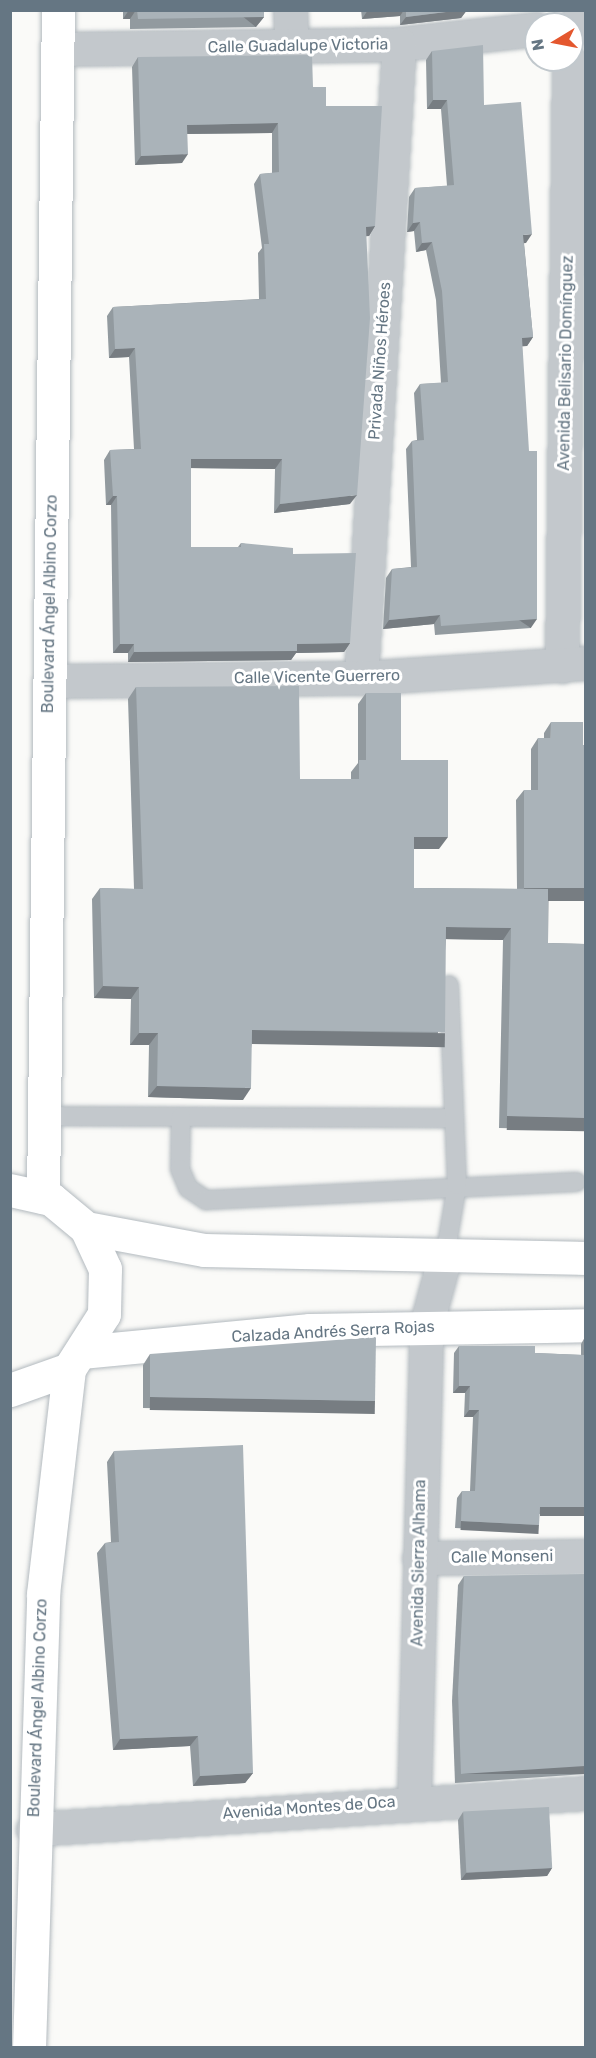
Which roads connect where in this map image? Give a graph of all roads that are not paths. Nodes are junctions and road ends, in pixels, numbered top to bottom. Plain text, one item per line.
1 (58, 10) edge
2 (290, 10) edge
3 (524, 30) edge
4 (399, 44) junction
5 (292, 45) junction
6 (58, 49) junction
7 (570, 72) edge
8 (574, 664) edge
9 (361, 678) junction
10 (49, 681) junction
11 (448, 985) edge
12 (43, 1116) junction
13 (181, 1117) junction
14 (454, 1119) junction
15 (577, 1182) dead end
16 (457, 1185) junction
17 (10, 1190) edge
18 (43, 1197) junction
19 (86, 1228) junction
20 (445, 1256) junction
21 (585, 1258) edge
22 (585, 1325) edge
23 (426, 1326) junction
24 (75, 1361) junction
25 (10, 1390) edge
26 (585, 1556) edge
27 (419, 1558) junction
28 (585, 1793) edge
29 (414, 1800) junction
30 (33, 1829) junction
31 (30, 2048) edge

1 - 6 main road, Boulevard Ángel Albino Corzo
2 - 5 street
3 - 4 street, Calle Guadalupe Victoria
4 - 5 street, Calle Guadalupe Victoria
4 - 9 street, Privada Niños Héroes
5 - 6 street, Calle Guadalupe Victoria
6 - 10 main road, Boulevard Ángel Albino Corzo
7 - 8 street, Avenida Belisario Domínguez
8 - 9 street, Calle Vicente Guerrero
9 - 10 street, Calle Vicente Guerrero
10 - 12 main road, Boulevard Ángel Albino Corzo
11 - 14 lane
12 - 13 lane
12 - 18 main road, Boulevard Ángel Albino Corzo
13 - 14 lane
13 - 16 lane
14 - 16 lane
15 - 16 lane
16 - 20 lane
17 - 18 main road
18 - 19 main road
19 - 20 main road
19 - 24 main road
20 - 21 main road
20 - 23 street, Avenida Sierra Alhama
22 - 23 main road, Calzada Andrés Serra Rojas
23 - 24 main road, Calzada Andrés Serra Rojas
23 - 27 street, Avenida Sierra Alhama
24 - 25 main road, Calzada Andrés Serra Rojas
24 - 30 main road, Boulevard Ángel Albino Corzo
26 - 27 street, Calle Monseni
27 - 29 street, Avenida Sierra Alhama
28 - 29 street, Avenida Montes de Oca
29 - 30 street, Avenida Montes de Oca
30 - 31 main road, Boulevard Ángel Albino Corzo

